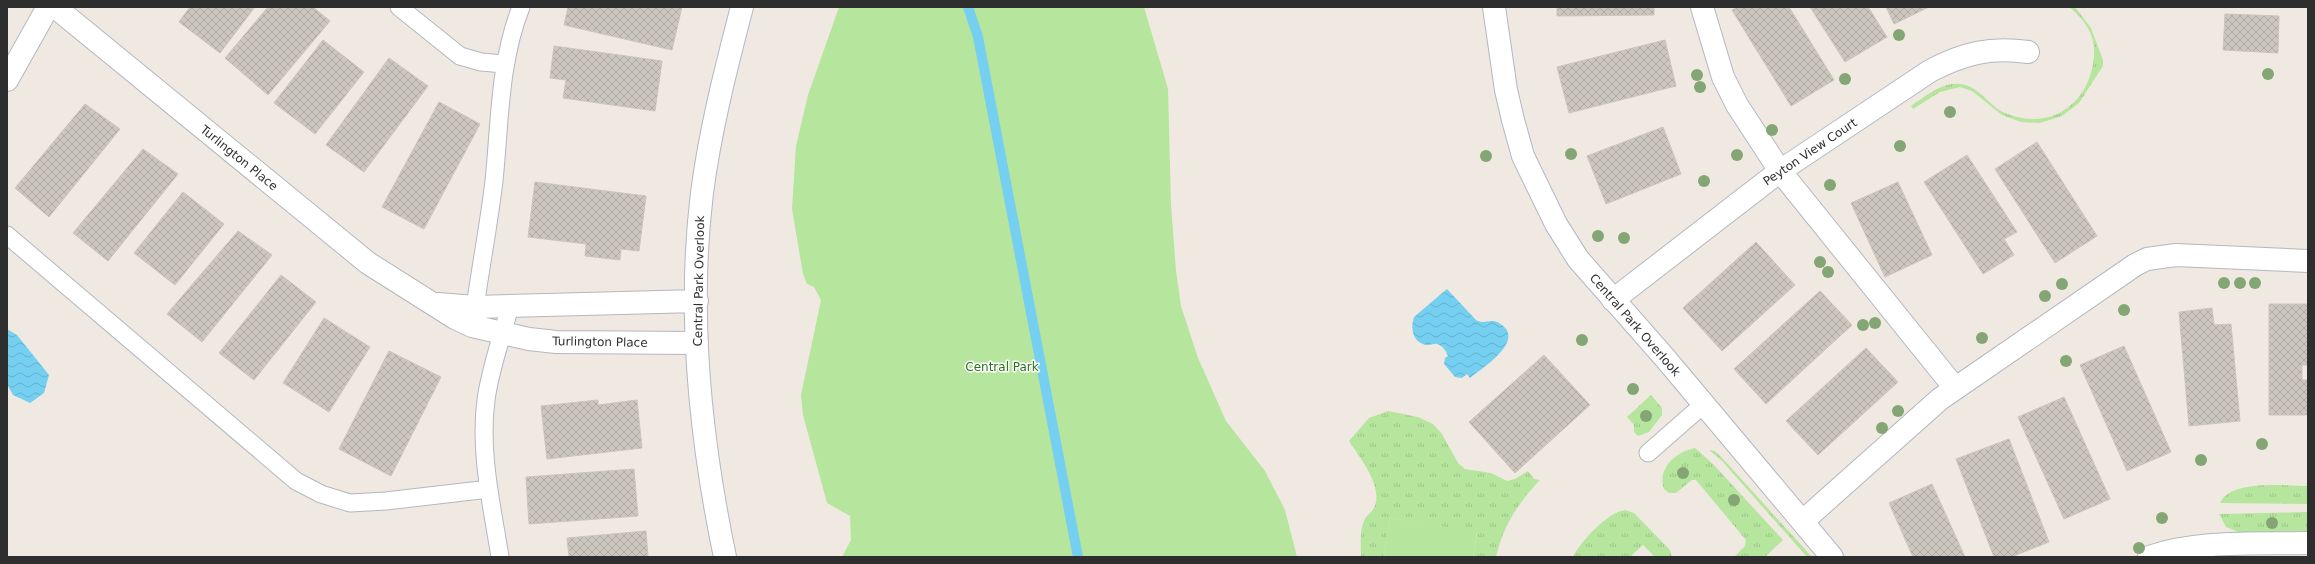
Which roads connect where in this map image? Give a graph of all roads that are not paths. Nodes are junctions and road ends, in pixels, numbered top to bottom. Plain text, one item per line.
1 (48, 7) edge
2 (55, 7) edge
3 (399, 7) edge
4 (521, 7) edge
5 (742, 7) edge
6 (1494, 7) edge
7 (1504, 7) edge
8 (1702, 7) edge
9 (2028, 52) dead end
10 (1501, 58) junction
11 (504, 64) junction
12 (7, 80) edge
13 (1780, 171) junction
14 (7, 234) edge
15 (2308, 261) edge
16 (1613, 300) junction
17 (697, 301) junction
18 (510, 306) junction
19 (474, 317) junction
20 (503, 335) junction
21 (697, 343) junction
22 (1955, 388) junction
23 (1704, 404) junction
24 (1648, 453) dead end
25 (490, 489) junction
26 (1803, 521) junction
27 (2308, 544) edge
28 (500, 557) edge
29 (725, 557) edge
30 (1832, 557) edge
31 (2149, 557) edge

1 - 12 street
2 - 19 street, Turlington Place
3 - 11 lane
4 - 11 lane
5 - 17 street, Central Park Overlook
6 - 10 street, Central Park Overlook
7 - 10 street, Central Park Overlook
8 - 13 street
9 - 13 street, Peyton View Court
10 - 16 street, Central Park Overlook
11 - 19 lane
13 - 16 street, Peyton View Court
13 - 22 street
14 - 25 lane
15 - 22 street
16 - 23 street, Central Park Overlook
17 - 18 street
17 - 21 street, Central Park Overlook
18 - 19 street
18 - 20 lane
19 - 20 street, Turlington Place
20 - 21 street, Turlington Place
20 - 25 lane
21 - 29 street, Central Park Overlook
22 - 26 street
23 - 24 lane
23 - 26 street, Central Park Overlook
25 - 28 lane
26 - 30 street, Central Park Overlook
27 - 31 street

